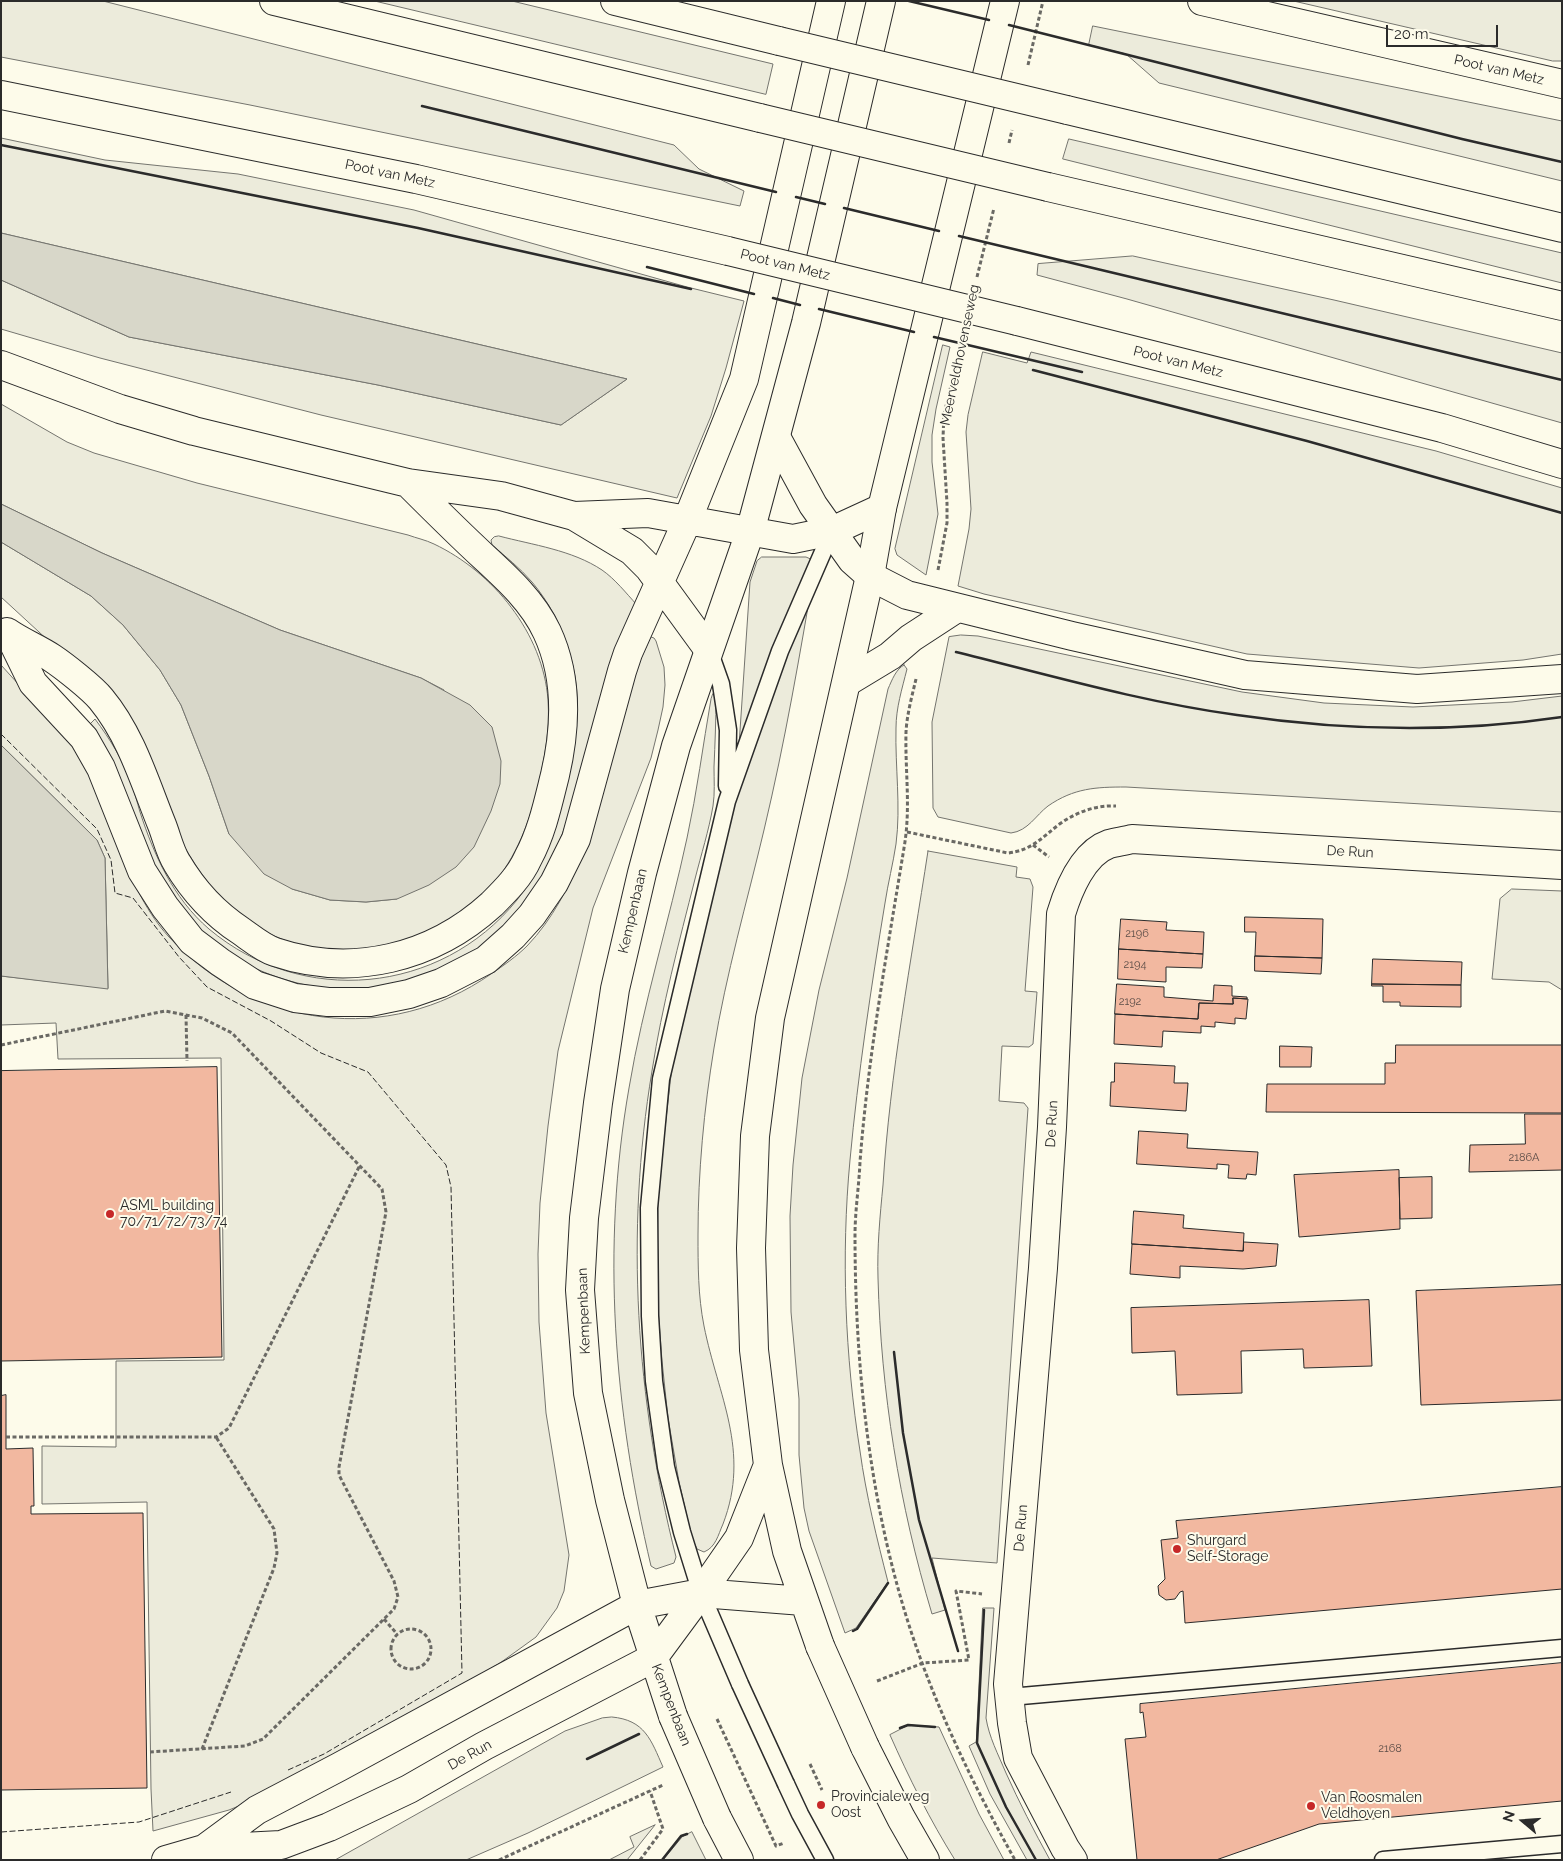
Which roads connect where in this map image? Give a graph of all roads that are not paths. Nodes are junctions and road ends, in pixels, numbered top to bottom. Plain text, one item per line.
1 (274, 1) edge
2 (615, 1) edge
3 (831, 1) edge
4 (881, 1) edge
5 (1004, 1) edge
6 (1202, 1) edge
7 (1562, 84) edge
8 (1, 95) edge
9 (1562, 228) edge
10 (1562, 306) edge
11 (1, 365) edge
12 (776, 437) junction
13 (1562, 464) edge
14 (408, 483) junction
15 (882, 508) junction
16 (574, 516) junction
17 (687, 521) junction
18 (832, 531) junction
19 (750, 532) junction
20 (870, 576) junction
21 (660, 583) junction
22 (939, 612) junction
23 (5, 630) edge
24 (708, 649) junction
25 (1562, 679) edge
26 (847, 682) junction
27 (727, 801) junction
28 (1562, 865) edge
29 (768, 1465) junction
30 (701, 1593) junction
31 (804, 1601) junction
32 (637, 1605) junction
33 (1562, 1648) edge
34 (653, 1658) junction
35 (1010, 1697) junction
36 (1562, 1844) edge
37 (204, 1849) junction
38 (166, 1860) edge
39 (739, 1860) edge
40 (825, 1860) edge
41 (924, 1860) edge
42 (1073, 1860) edge
43 (1383, 1860) edge

1 - 10 main road, bridge
2 - 9 main road, bridge
3 - 17 main road
4 - 12 main road
5 - 15 main road
6 - 7 main road, Poot van Metz
8 - 13 main road, Poot van Metz, bridge
11 - 14 main road
12 - 18 main road
12 - 19 main road
14 - 16 main road
14 - 23 main road
15 - 18 main road
15 - 20 main road
16 - 17 main road
16 - 21 main road
17 - 19 main road
17 - 21 main road
18 - 19 main road
18 - 20 main road
18 - 27 lane
19 - 24 main road
20 - 22 main road
20 - 26 main road
21 - 23 main road
21 - 24 main road
22 - 25 main road
22 - 26 main road
24 - 27 lane
24 - 32 main road, Kempenbaan
26 - 29 main road
27 - 30 lane
28 - 35 main road, De Run
29 - 30 main road, De Run
29 - 31 main road
30 - 31 main road, De Run
30 - 32 main road, De Run
30 - 34 main road, De Run
30 - 40 lane, bridge
31 - 41 main road, bridge
32 - 34 main road, Kempenbaan
32 - 37 main road, De Run
33 - 35 lane
34 - 37 main road, De Run
34 - 39 main road, Kempenbaan, bridge
35 - 42 main road, De Run
36 - 43 lane
37 - 38 main road, De Run

